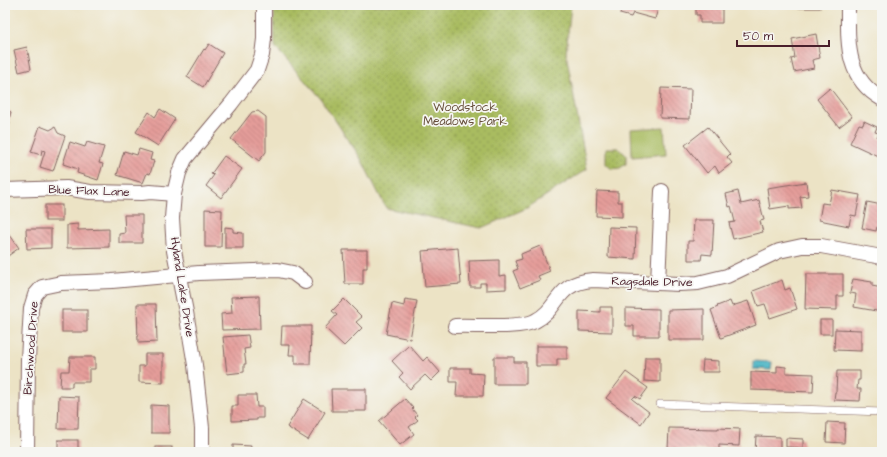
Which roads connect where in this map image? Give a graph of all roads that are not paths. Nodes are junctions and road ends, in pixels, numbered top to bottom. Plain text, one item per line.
1 (264, 5) edge
2 (848, 5) edge
3 (882, 100) edge
4 (5, 190) edge
5 (662, 191) dead end
6 (174, 194) junction
7 (882, 257) edge
8 (178, 276) junction
9 (305, 282) dead end
10 (658, 283) junction
11 (455, 326) dead end
12 (660, 404) dead end
13 (882, 412) edge
14 (27, 452) edge
15 (202, 452) edge

1 - 6 street, Hyland Lake Drive
2 - 3 street
4 - 6 street, Blue Flax Lane
5 - 10 street
6 - 8 street, Hyland Lake Drive
7 - 10 street, Ragsdale Drive
8 - 9 street, Birchwood Drive
8 - 14 street, Birchwood Drive
8 - 15 street, Hyland Lake Drive
10 - 11 street, Ragsdale Drive
12 - 13 lane

